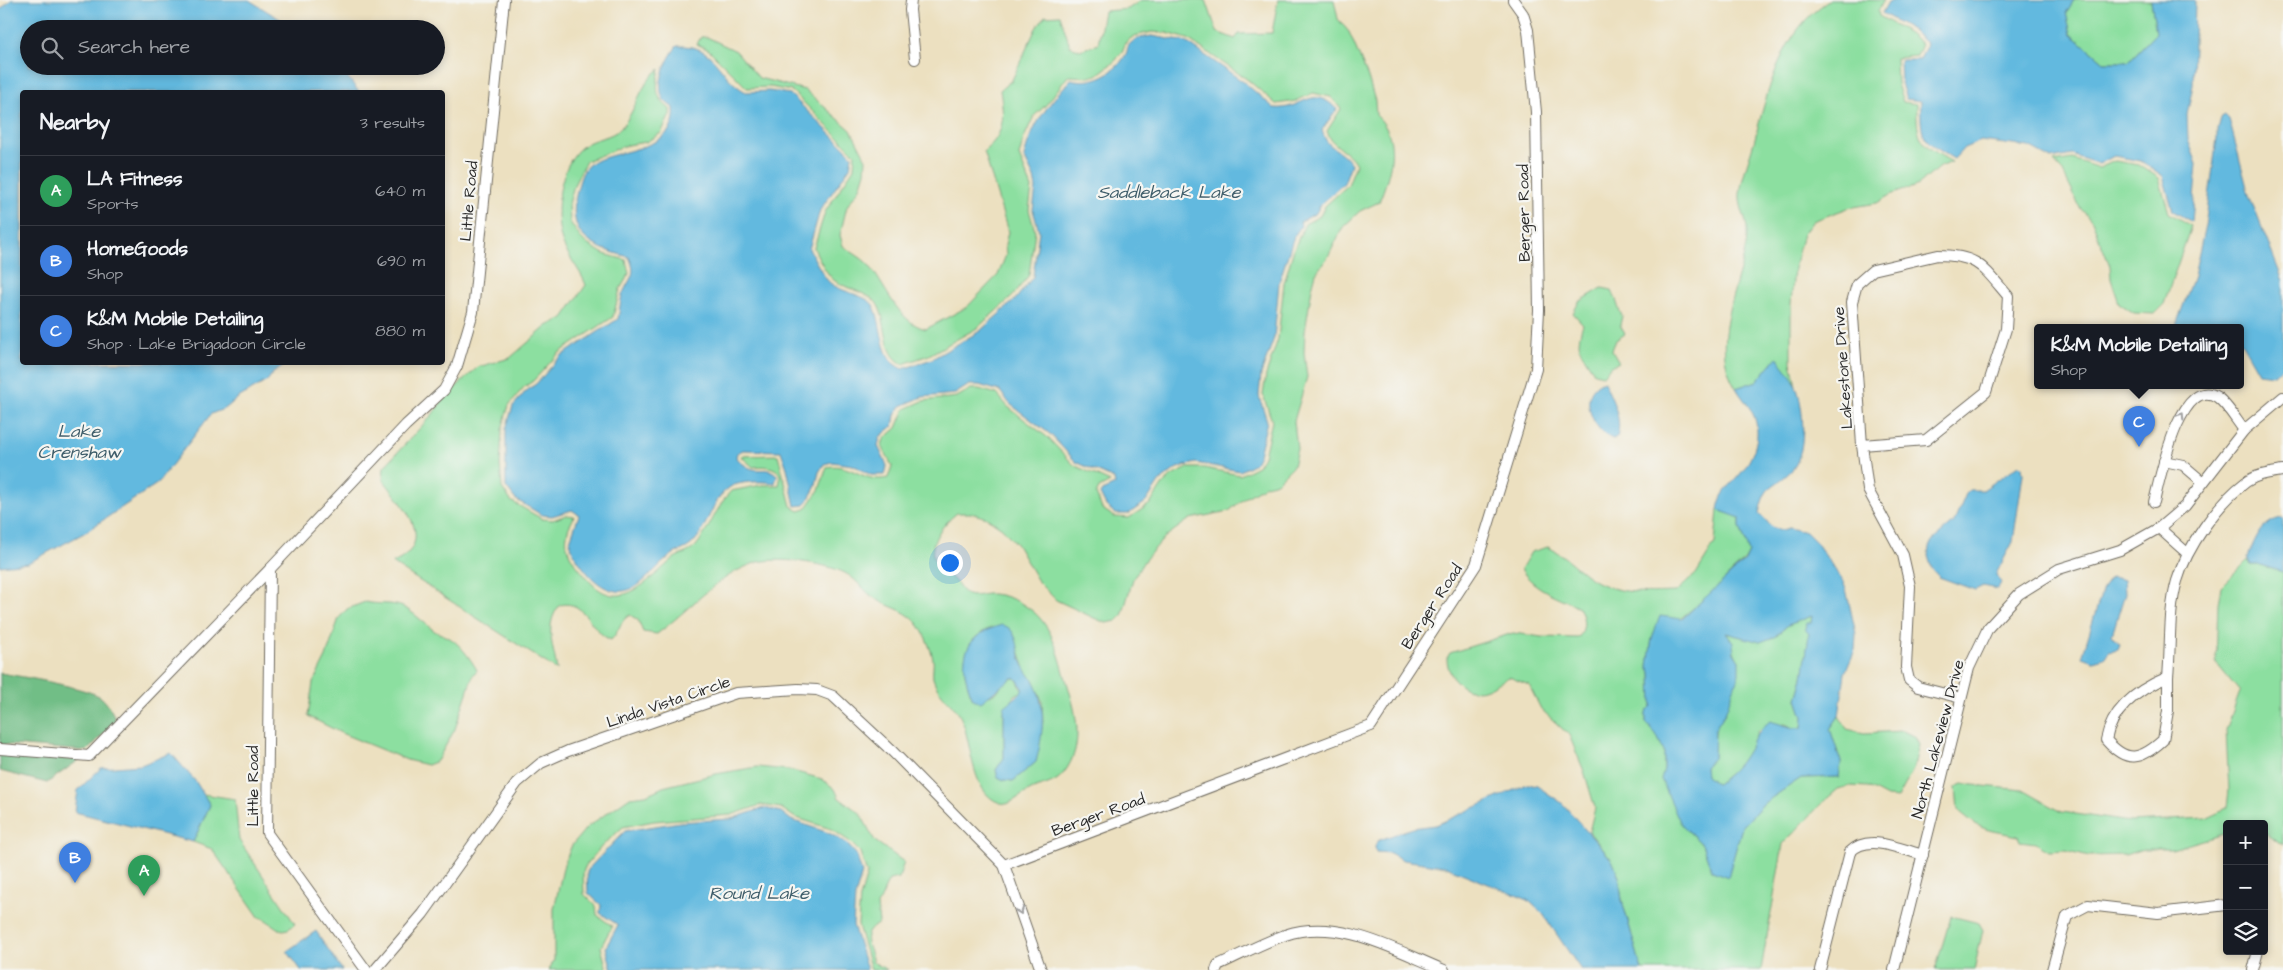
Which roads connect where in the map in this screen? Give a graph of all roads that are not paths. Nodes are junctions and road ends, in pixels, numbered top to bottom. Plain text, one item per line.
1 (504, 0) edge
2 (911, 0) edge
3 (1513, 0) edge
4 (915, 59) dead end
5 (2283, 397) edge
6 (2244, 430) junction
7 (1862, 445) junction
8 (2164, 461) junction
9 (2283, 471) edge
10 (2203, 482) junction
11 (2154, 502) dead end
12 (2159, 528) junction
13 (2187, 553) junction
14 (270, 570) junction
15 (2168, 677) junction
16 (1962, 698) junction
17 (0, 749) edge
18 (1923, 855) junction
19 (1004, 865) junction
20 (2223, 906) edge
21 (2257, 955) edge
22 (366, 970) edge
23 (375, 970) edge
24 (1041, 970) edge
25 (1216, 970) edge
26 (1444, 970) edge
27 (1820, 970) edge
28 (1894, 970) edge
29 (2052, 970) edge
30 (2253, 970) edge

1 - 14 street, Little Road
2 - 4 street
3 - 19 street, Berger Road
5 - 6 street, North Lakeview Drive
8 -> 6 street
6 - 10 street, North Lakeview Drive
7 - 7 street, Lakestone Drive
7 - 16 street, Lakestone Drive
8 - 10 street
8 - 11 street
9 - 13 street
10 - 12 street, North Lakeview Drive
12 - 13 street
12 - 16 street, North Lakeview Drive
13 - 15 street
14 - 17 street, Little Road
14 - 22 street, Little Road
15 - 15 street
16 - 18 street, North Lakeview Drive
18 - 27 street
18 - 28 street, North Lakeview Drive
19 - 23 street, Linda Vista Circle
19 -> 24 street
20 - 29 street
21 - 30 street
25 - 26 street

